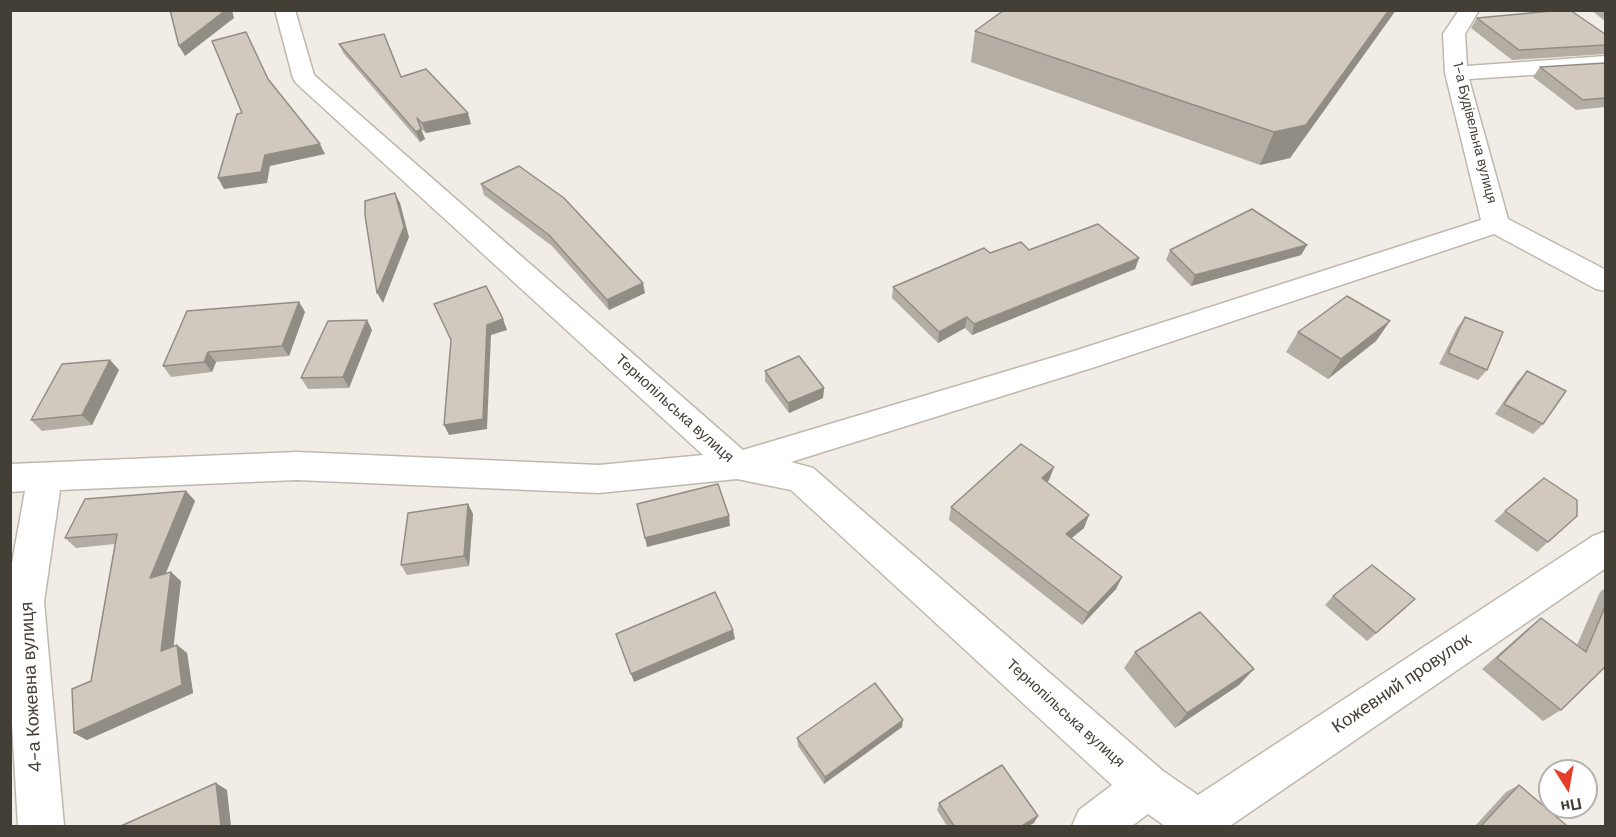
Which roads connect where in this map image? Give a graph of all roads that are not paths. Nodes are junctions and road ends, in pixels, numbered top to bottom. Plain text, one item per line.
1 (285, 10) edge
2 (1469, 10) edge
3 (1605, 63) edge
4 (1456, 73) junction
5 (1496, 224) junction
6 (1605, 282) edge
7 (737, 465) junction
8 (28, 477) edge
9 (1605, 548) edge
10 (1148, 787) junction
11 (1201, 824) edge
12 (41, 826) edge
13 (1095, 826) edge

1 - 7 street, Тернопільська вулиця
2 - 4 street, 1-а Будівельна вулиця
3 - 4 street
4 - 5 street, 1-а Будівельна вулиця
5 - 6 street
5 - 7 street
7 - 8 street
7 - 10 street, Тернопільська вулиця
8 - 12 street, 4-а Кожевна вулиця
9 - 11 street, Кожевний провулок
10 - 11 street, Тернопільська вулиця
10 - 13 street

